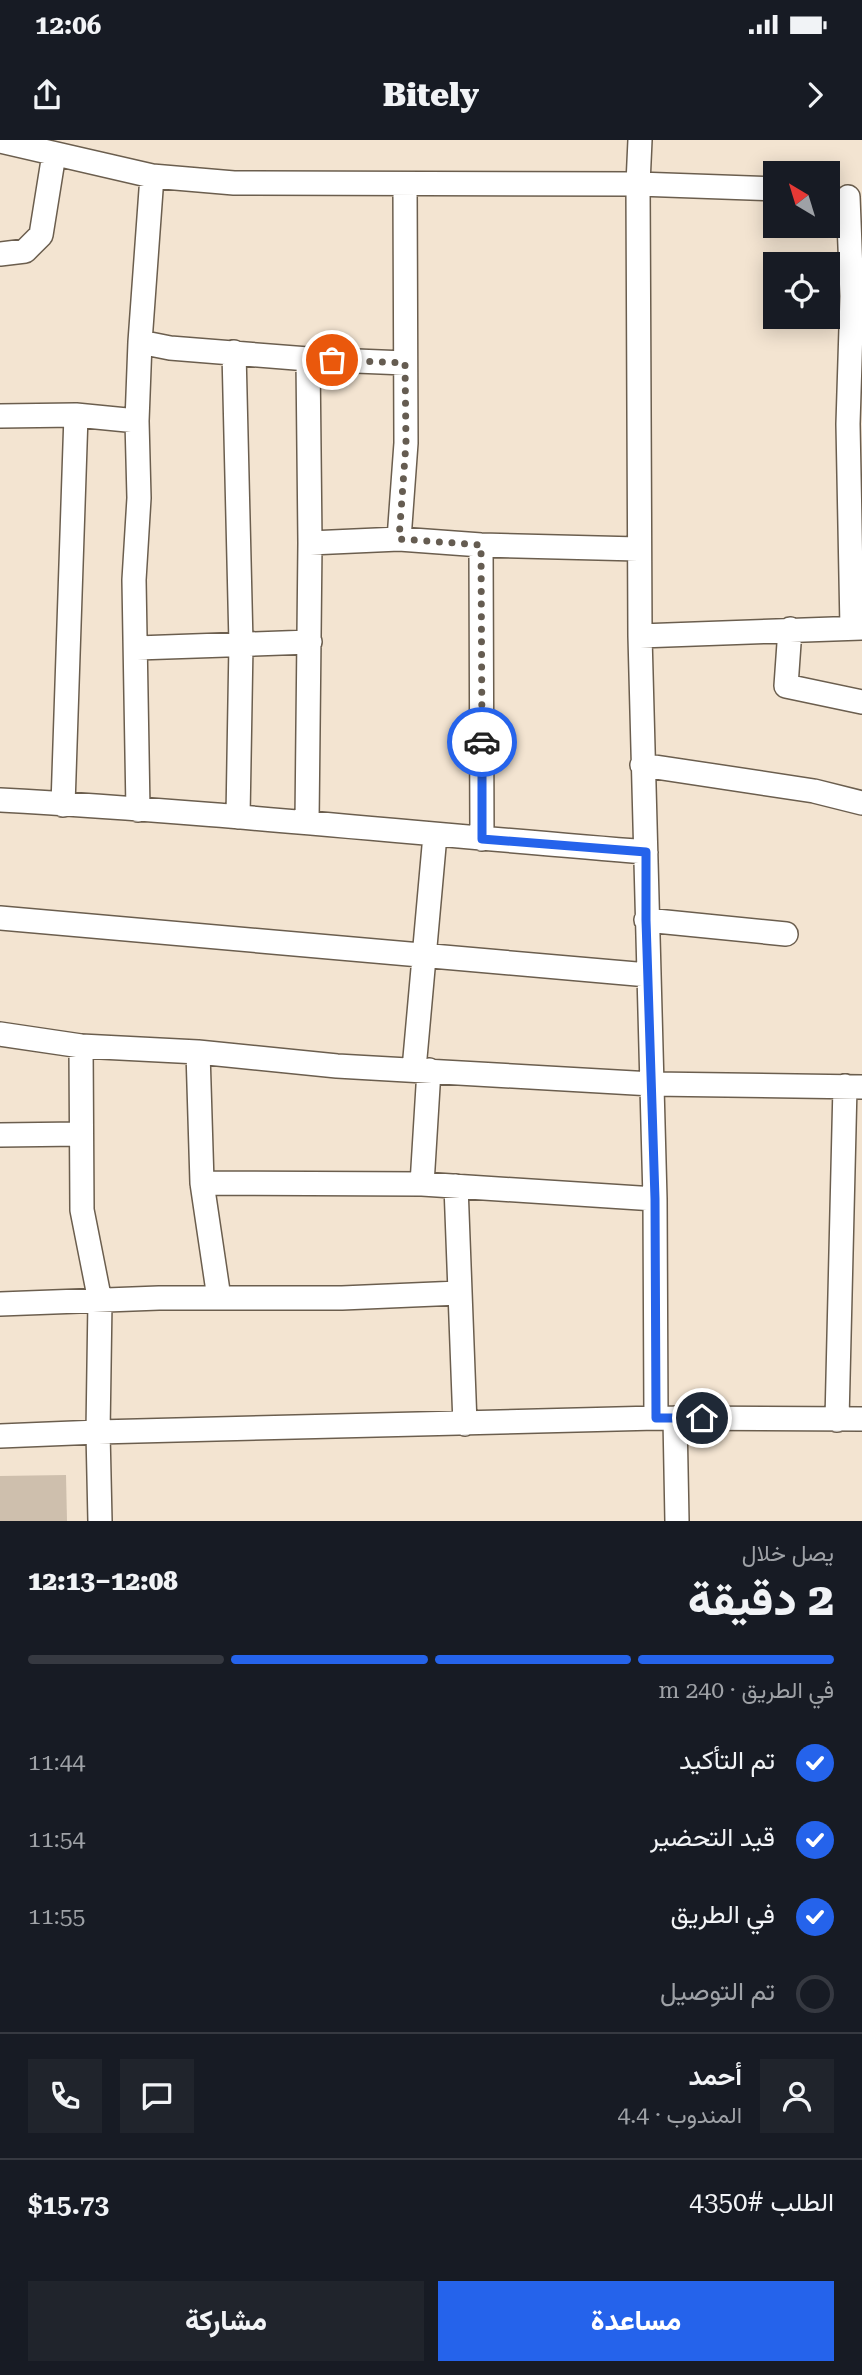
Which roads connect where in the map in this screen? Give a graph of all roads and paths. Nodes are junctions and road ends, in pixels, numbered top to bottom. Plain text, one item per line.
1 (640, 140) edge
2 (0, 141) edge
3 (54, 154) junction
4 (152, 176) junction
5 (638, 184) junction
6 (405, 185) junction
7 (763, 189) edge
8 (846, 195) edge
9 (0, 254) edge
10 (139, 342) junction
11 (234, 352) junction
12 (308, 359) junction
13 (405, 363) junction
14 (76, 415) junction
15 (0, 416) edge
16 (137, 421) junction
17 (855, 424) edge
18 (399, 539) junction
19 (310, 543) junction
20 (481, 545) junction
21 (638, 549) junction
22 (857, 628) edge
23 (790, 629) junction
24 (639, 636) junction
25 (310, 642) junction
26 (241, 644) junction
27 (137, 648) junction
28 (862, 702) edge
29 (642, 765) junction
30 (0, 800) edge
31 (862, 803) edge
32 (63, 805) junction
33 (138, 810) junction
34 (238, 817) junction
35 (307, 822) junction
36 (435, 835) junction
37 (482, 839) junction
38 (646, 852) junction
39 (0, 918) edge
40 (646, 920) junction
41 (786, 933) dead end
42 (425, 955) junction
43 (648, 975) junction
44 (0, 1034) edge
45 (81, 1046) junction
46 (198, 1052) junction
47 (422, 1070) junction
48 (652, 1084) junction
49 (853, 1086) edge
50 (80, 1134) junction
51 (0, 1135) edge
52 (202, 1183) junction
53 (422, 1184) junction
54 (456, 1186) junction
55 (655, 1199) junction
56 (459, 1293) junction
57 (219, 1298) junction
58 (100, 1301) junction
59 (0, 1304) edge
60 (666, 1418) junction
61 (862, 1419) edge
62 (837, 1420) junction
63 (465, 1424) junction
64 (98, 1432) junction
65 (0, 1436) edge
66 (100, 1521) edge
67 (677, 1521) edge

1 - 5 street
2 - 3 street
3 - 4 street
3 - 9 street
4 - 6 street
4 - 10 street
5 - 6 street
5 - 7 street
5 - 21 street
6 - 13 street
8 - 17 street
10 - 11 street
10 - 16 street
11 - 12 street
11 - 26 street
12 - 13 street
12 - 19 street
13 - 18 street
14 - 15 street
14 - 16 street
14 - 32 street
16 - 27 street
17 - 22 street
18 - 19 street
18 - 20 street
19 - 25 street
20 - 21 street
20 - 37 street
21 - 24 street
22 - 23 street
23 - 24 street
23 - 28 street
24 - 29 street
25 - 26 street
25 - 35 street
26 - 27 street
26 - 34 street
27 - 33 street
29 - 31 street
29 - 38 street
30 - 32 street
32 - 33 street
33 - 34 street
34 - 35 street
35 - 36 street
36 - 37 street
36 - 42 street
37 - 38 street
38 - 40 street
39 - 42 street
40 - 41 street
40 - 43 street
42 - 43 street
42 - 47 street
43 - 48 street
44 - 45 street
45 - 46 street
45 - 50 street
46 - 47 street
46 - 52 street
47 - 48 street
47 - 53 street
48 - 49 street
48 - 55 street
49 - 62 street
50 - 51 street
50 - 58 street
52 - 53 street
52 - 57 street
53 - 54 street
54 - 55 street
54 - 56 street
55 - 60 street
56 - 57 street
56 - 63 street
57 - 58 street
58 - 59 street
58 - 64 street
60 - 62 street
60 - 63 street
60 - 67 street
61 - 62 street
63 - 64 street
64 - 65 street
64 - 66 street

